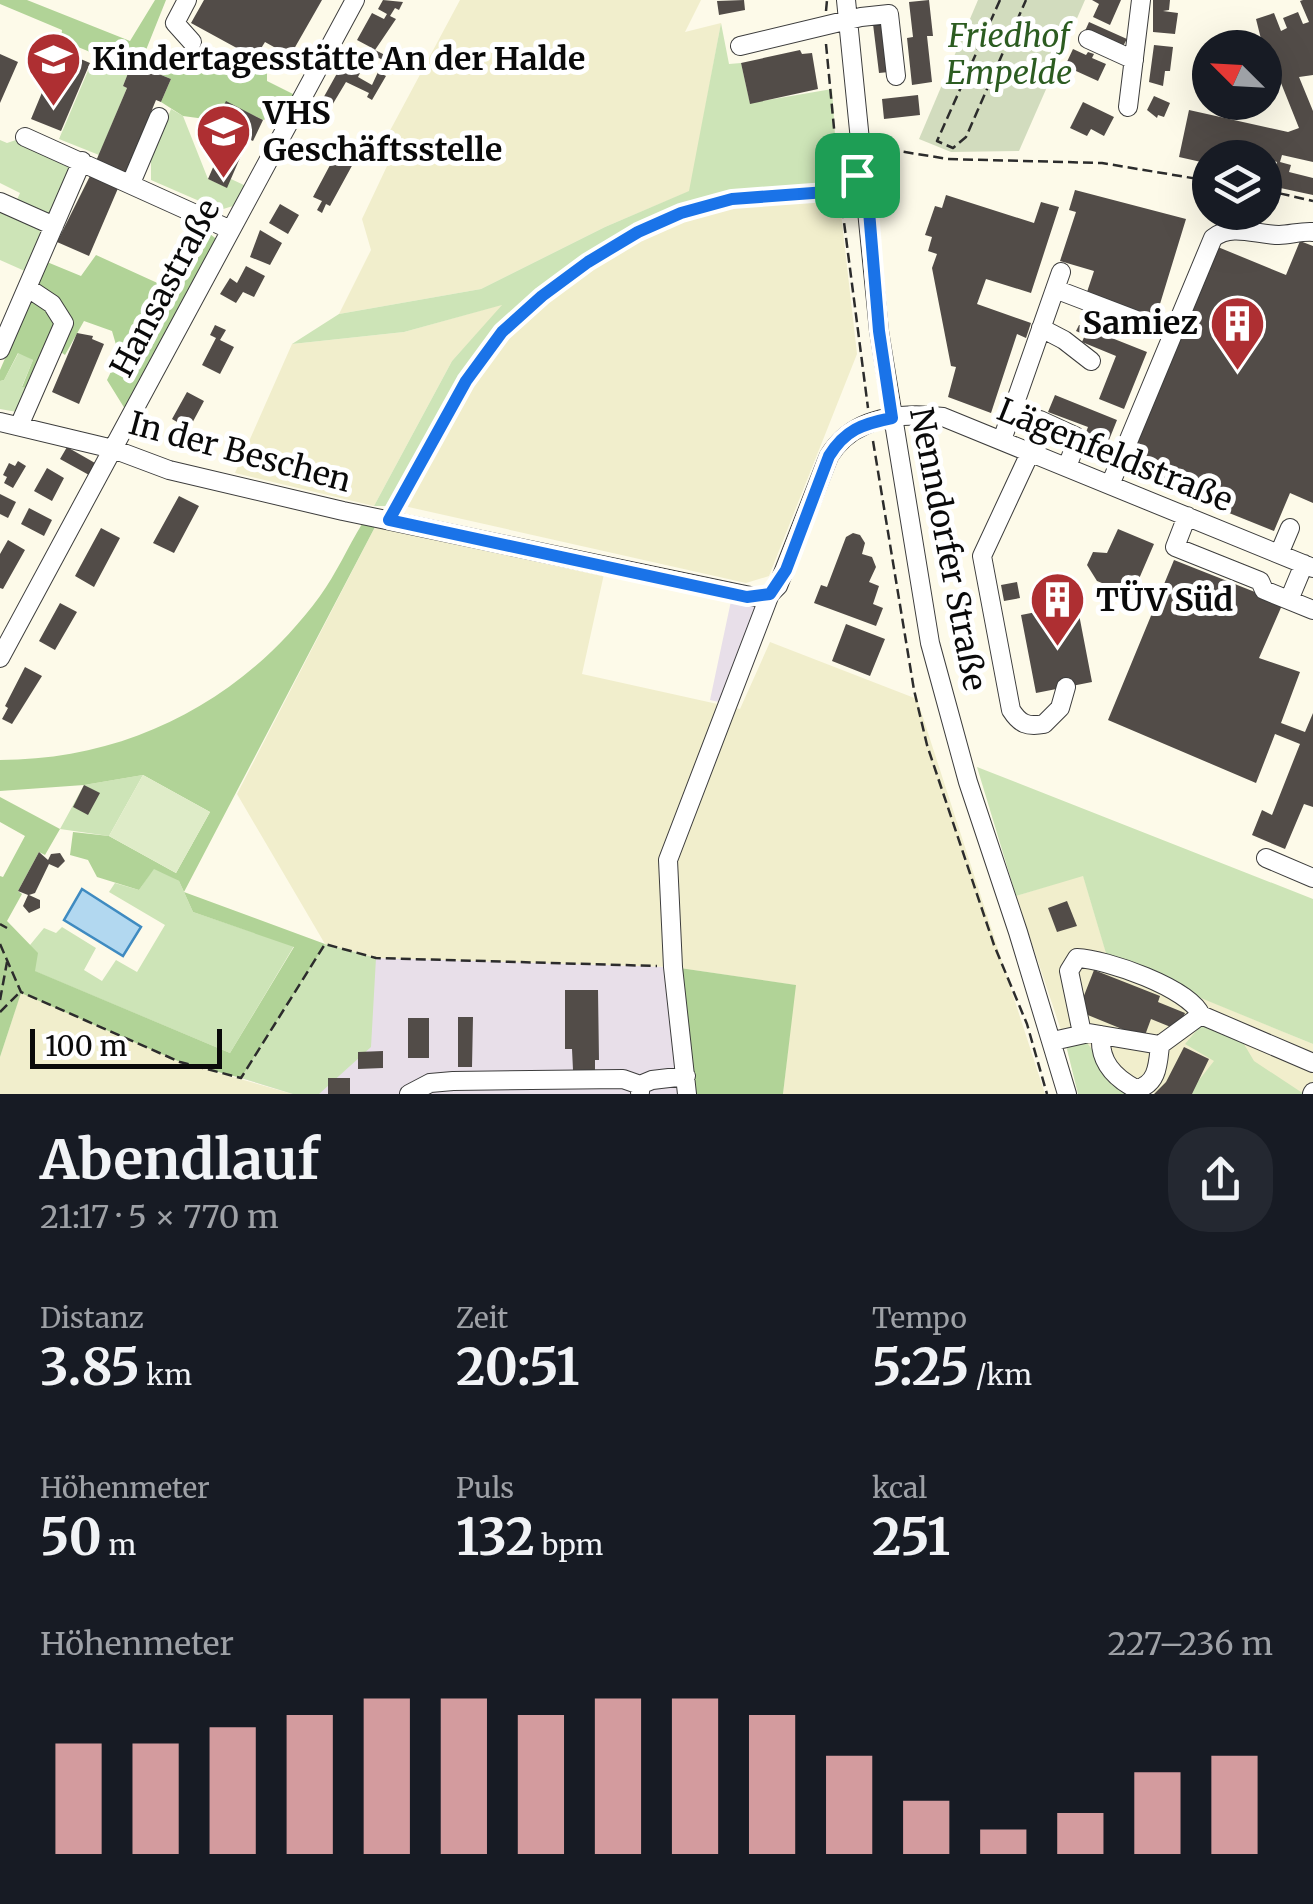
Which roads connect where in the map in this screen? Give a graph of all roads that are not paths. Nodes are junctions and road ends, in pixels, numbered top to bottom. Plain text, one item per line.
1 (187, 0) edge
2 (355, 0) edge
3 (846, 0) edge
4 (1141, 0) edge
5 (848, 20) junction
6 (1088, 40) dead end
7 (192, 42) dead end
8 (740, 46) dead end
9 (1134, 60) junction
10 (896, 76) dead end
11 (1128, 107) dead end
12 (159, 118) dead end
13 (24, 137) dead end
14 (82, 161) junction
15 (131, 184) junction
16 (0, 202) edge
17 (54, 226) junction
18 (230, 230) junction
19 (1313, 232) edge
20 (28, 288) junction
21 (1144, 322) dead end
22 (1041, 328) junction
23 (0, 350) edge
24 (1091, 362) dead end
25 (892, 418) junction
26 (1040, 420) dead end
27 (10, 424) edge
28 (1002, 440) junction
29 (113, 449) junction
30 (1030, 453) junction
31 (1067, 468) junction
32 (1110, 485) junction
33 (1187, 516) junction
34 (1290, 528) dead end
35 (1279, 554) junction
36 (1308, 566) edge
37 (770, 594) junction
38 (1288, 600) junction
39 (1313, 610) edge
40 (0, 658) edge
41 (1066, 687) dead end
42 (1266, 858) dead end
43 (1313, 878) edge
44 (1201, 1015) junction
45 (1082, 1033) junction
46 (1101, 1035) junction
47 (1053, 1042) junction
48 (1160, 1045) junction
49 (1313, 1063) edge
50 (687, 1085) edge
51 (640, 1089) edge
52 (409, 1094) edge
53 (1067, 1094) edge

1 - 7 street
2 - 18 street, Hansastraße
3 - 5 street, Nenndorfer Straße
4 - 9 street
5 - 8 street
5 - 10 street
5 - 25 street, Nenndorfer Straße
6 - 9 street
9 - 11 street
12 - 15 street
13 - 14 street
14 - 15 street
14 - 17 street
15 - 18 street
16 - 17 street
17 - 20 street
18 - 29 street, Hansastraße
19 - 32 street
20 - 23 street
20 - 27 street
21 - 22 street
22 - 24 street
22 - 28 street
25 - 28 street, Lägenfeldstraße
25 - 37 street
25 - 47 street, Nenndorfer Straße
26 - 31 street
27 - 29 street, In der Beschen
28 - 30 street, Lägenfeldstraße
29 - 37 street, In der Beschen
29 - 40 street, Hansastraße
30 - 31 street, Lägenfeldstraße
30 - 41 street
31 - 32 street, Lägenfeldstraße
32 - 33 street, Lägenfeldstraße
33 - 35 street, Lägenfeldstraße
33 - 38 street
34 - 35 street
35 - 36 street, Lägenfeldstraße
36 - 38 street
37 - 50 street
38 - 39 street
42 - 43 street
44 - 45 street
44 - 48 street
44 - 49 street
45 - 46 street
45 - 47 street
46 - 48 street
46 - 48 street
47 - 53 street, Nenndorfer Straße
50 - 51 street
51 - 52 street

